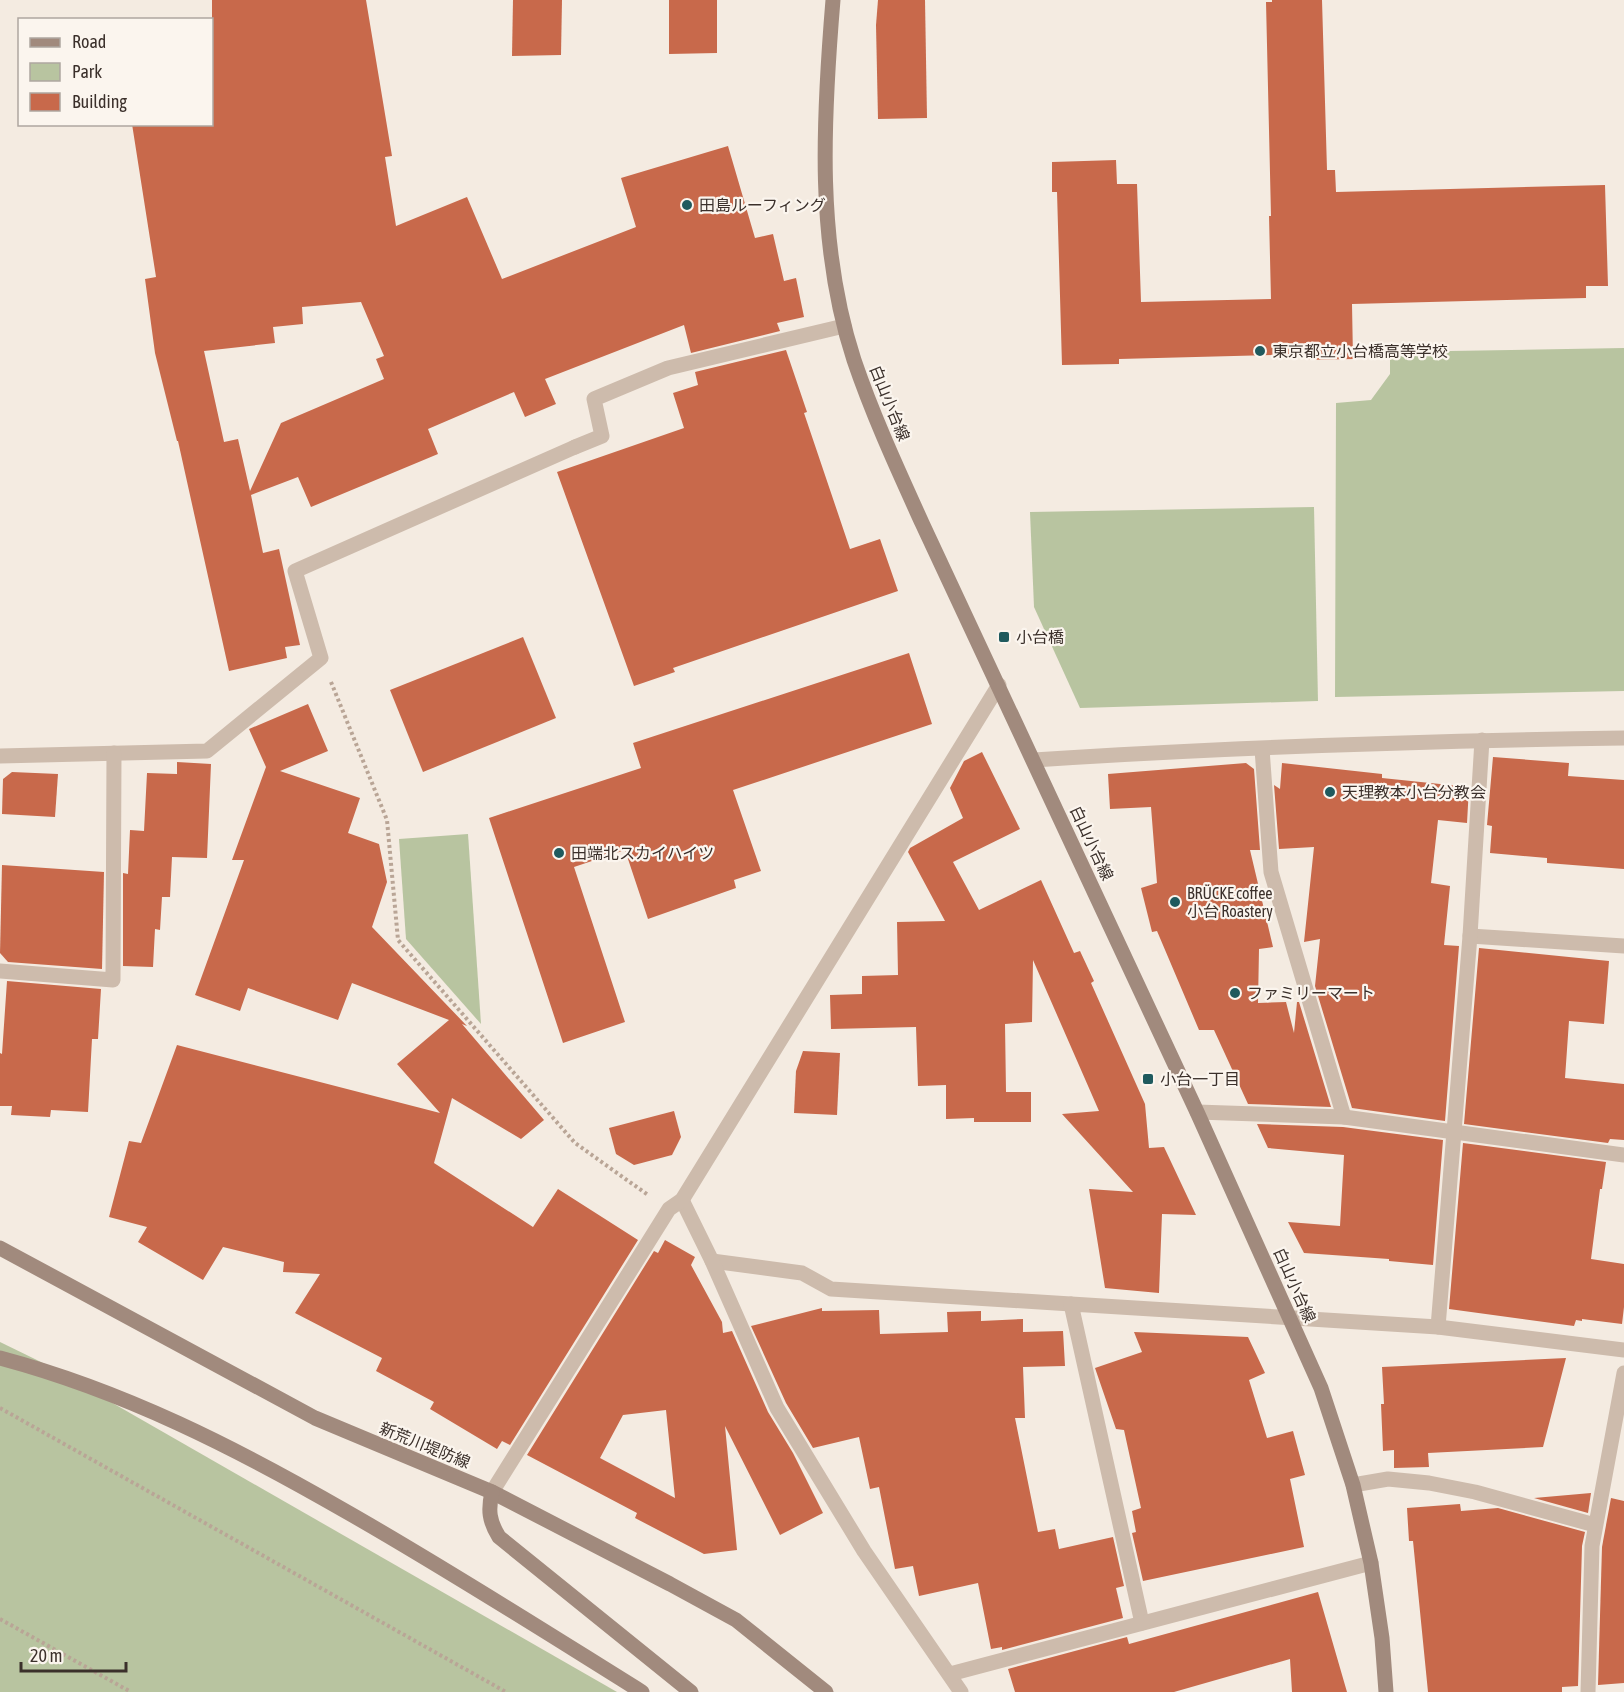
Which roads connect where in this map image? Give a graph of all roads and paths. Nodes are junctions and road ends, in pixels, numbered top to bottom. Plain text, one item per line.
1 (833, 0) edge
2 (844, 326) junction
3 (321, 658) junction
4 (999, 685) junction
5 (1624, 738) edge
6 (1482, 740) junction
7 (1262, 748) junction
8 (114, 753) junction
9 (0, 756) edge
10 (1034, 760) junction
11 (1470, 936) junction
12 (1624, 946) edge
13 (0, 971) edge
14 (1197, 1112) junction
15 (1344, 1117) junction
16 (1454, 1132) junction
17 (1624, 1155) edge
18 (682, 1200) junction
19 (669, 1209) junction
20 (0, 1248) edge
21 (712, 1261) junction
22 (1071, 1304) junction
23 (1290, 1317) junction
24 (1438, 1327) junction
25 (1624, 1350) edge
26 (0, 1358) edge
27 (1624, 1373) edge
28 (0, 1408) edge
29 (1353, 1485) junction
30 (492, 1492) junction
31 (1595, 1525) junction
32 (1371, 1563) junction
33 (0, 1619) edge
34 (1142, 1623) junction
35 (950, 1674) junction
36 (131, 1692) edge
37 (506, 1692) edge
38 (642, 1692) edge
39 (691, 1692) edge
40 (826, 1692) edge
41 (961, 1692) edge
42 (1386, 1692) edge
43 (1588, 1692) edge

1 - 2 main road, 白山小台線
2 - 3 street
2 - 4 main road, 白山小台線
3 - 8 street
3 - 19 path
4 - 10 main road, 白山小台線
4 - 18 street
5 - 6 street
6 - 7 street
6 - 11 street
7 - 10 street
7 - 15 street
8 - 9 street
8 - 13 street
10 - 14 main road, 白山小台線
11 - 12 street
11 - 16 street
14 - 15 street
14 - 23 main road, 白山小台線
15 - 16 street
16 - 17 street
16 - 24 street
18 - 19 street
18 - 21 street
19 - 30 street
20 - 30 main road, 新荒川堤防線
21 - 22 street
21 - 35 street
22 - 23 street
22 - 34 street
23 - 24 street
23 - 29 main road, 白山小台線
24 - 25 street
26 - 38 main road
27 - 31 street
28 - 37 path
29 - 31 street
29 - 32 main road, 白山小台線
30 - 39 main road
30 - 40 main road, 新荒川堤防線
31 - 43 street
32 - 34 street
32 - 42 main road, 白山小台線
33 - 36 path
34 - 35 street
35 - 41 street

